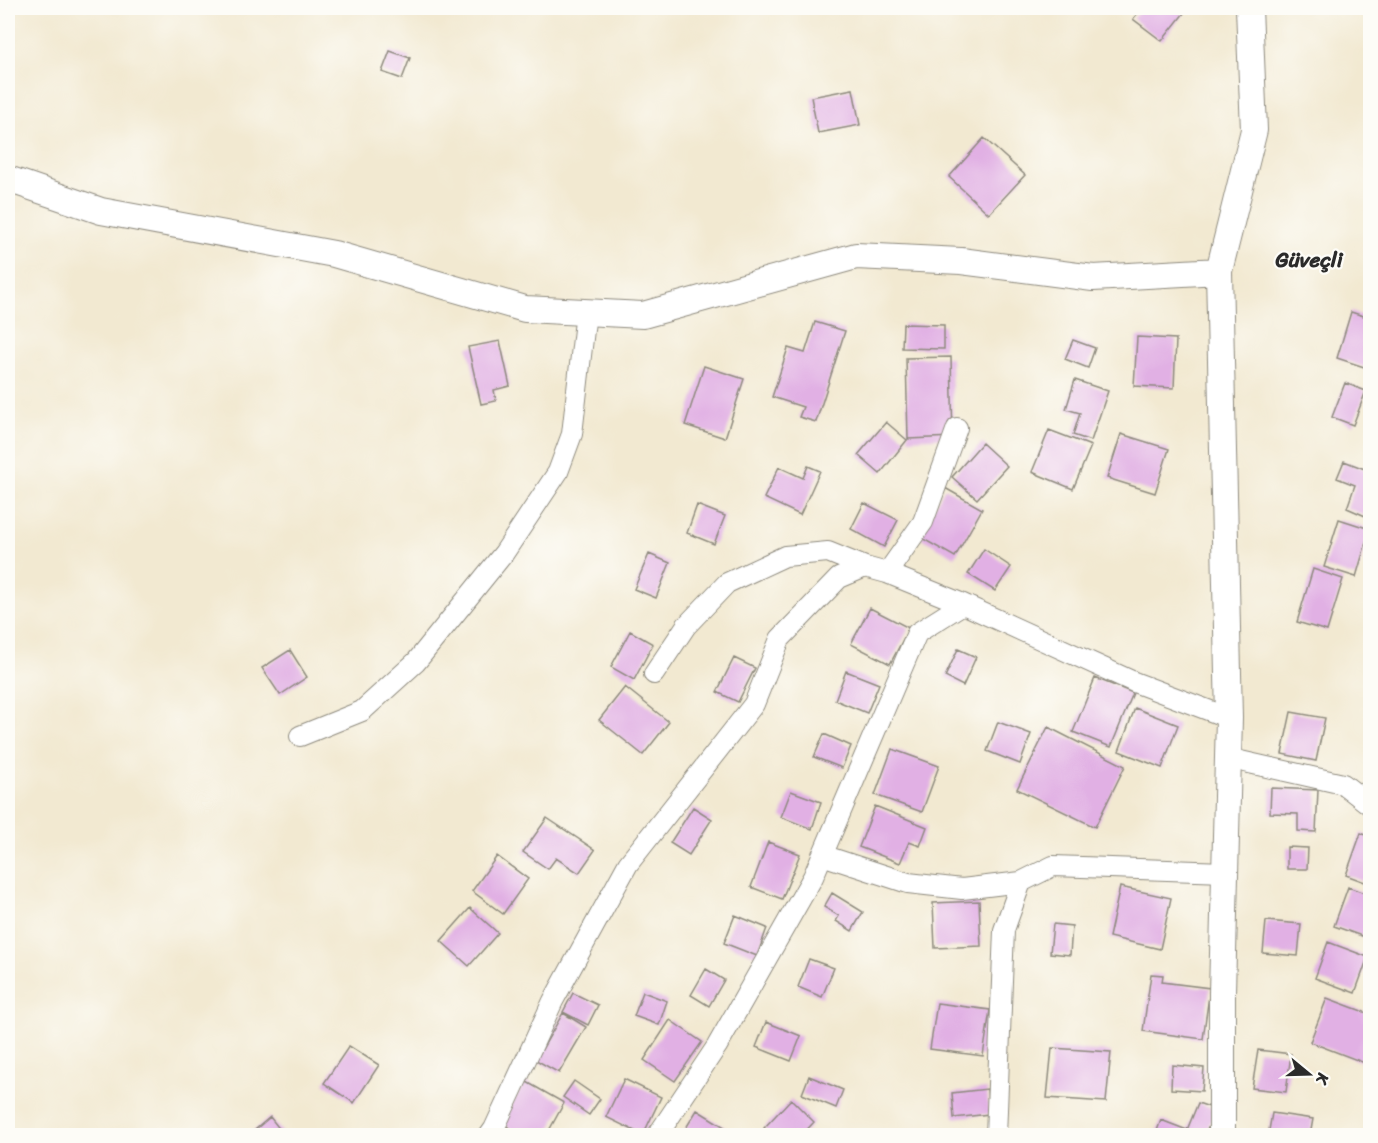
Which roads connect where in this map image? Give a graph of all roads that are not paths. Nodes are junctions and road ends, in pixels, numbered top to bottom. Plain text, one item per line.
1 (1249, 8) edge
2 (8, 179) edge
3 (1220, 271) junction
4 (586, 312) junction
5 (957, 428) dead end
6 (865, 567) junction
7 (887, 573) junction
8 (963, 604) junction
9 (654, 674) dead end
10 (1229, 718) junction
11 (300, 736) dead end
12 (1227, 758) junction
13 (1371, 806) edge
14 (822, 855) junction
15 (1225, 872) junction
16 (1021, 882) junction
17 (489, 1136) edge
18 (657, 1136) edge
19 (996, 1136) edge
20 (1222, 1136) edge

1 - 3 street
2 - 4 street
3 - 4 street
3 - 10 street
4 - 11 street
5 - 7 street
6 - 7 street
6 - 9 street
6 - 17 street
7 - 8 street
8 - 10 street
8 - 14 street
10 - 12 street
12 - 13 street
12 - 15 street
14 - 16 street
14 - 18 street
15 - 16 street
15 - 20 street
16 - 19 street

